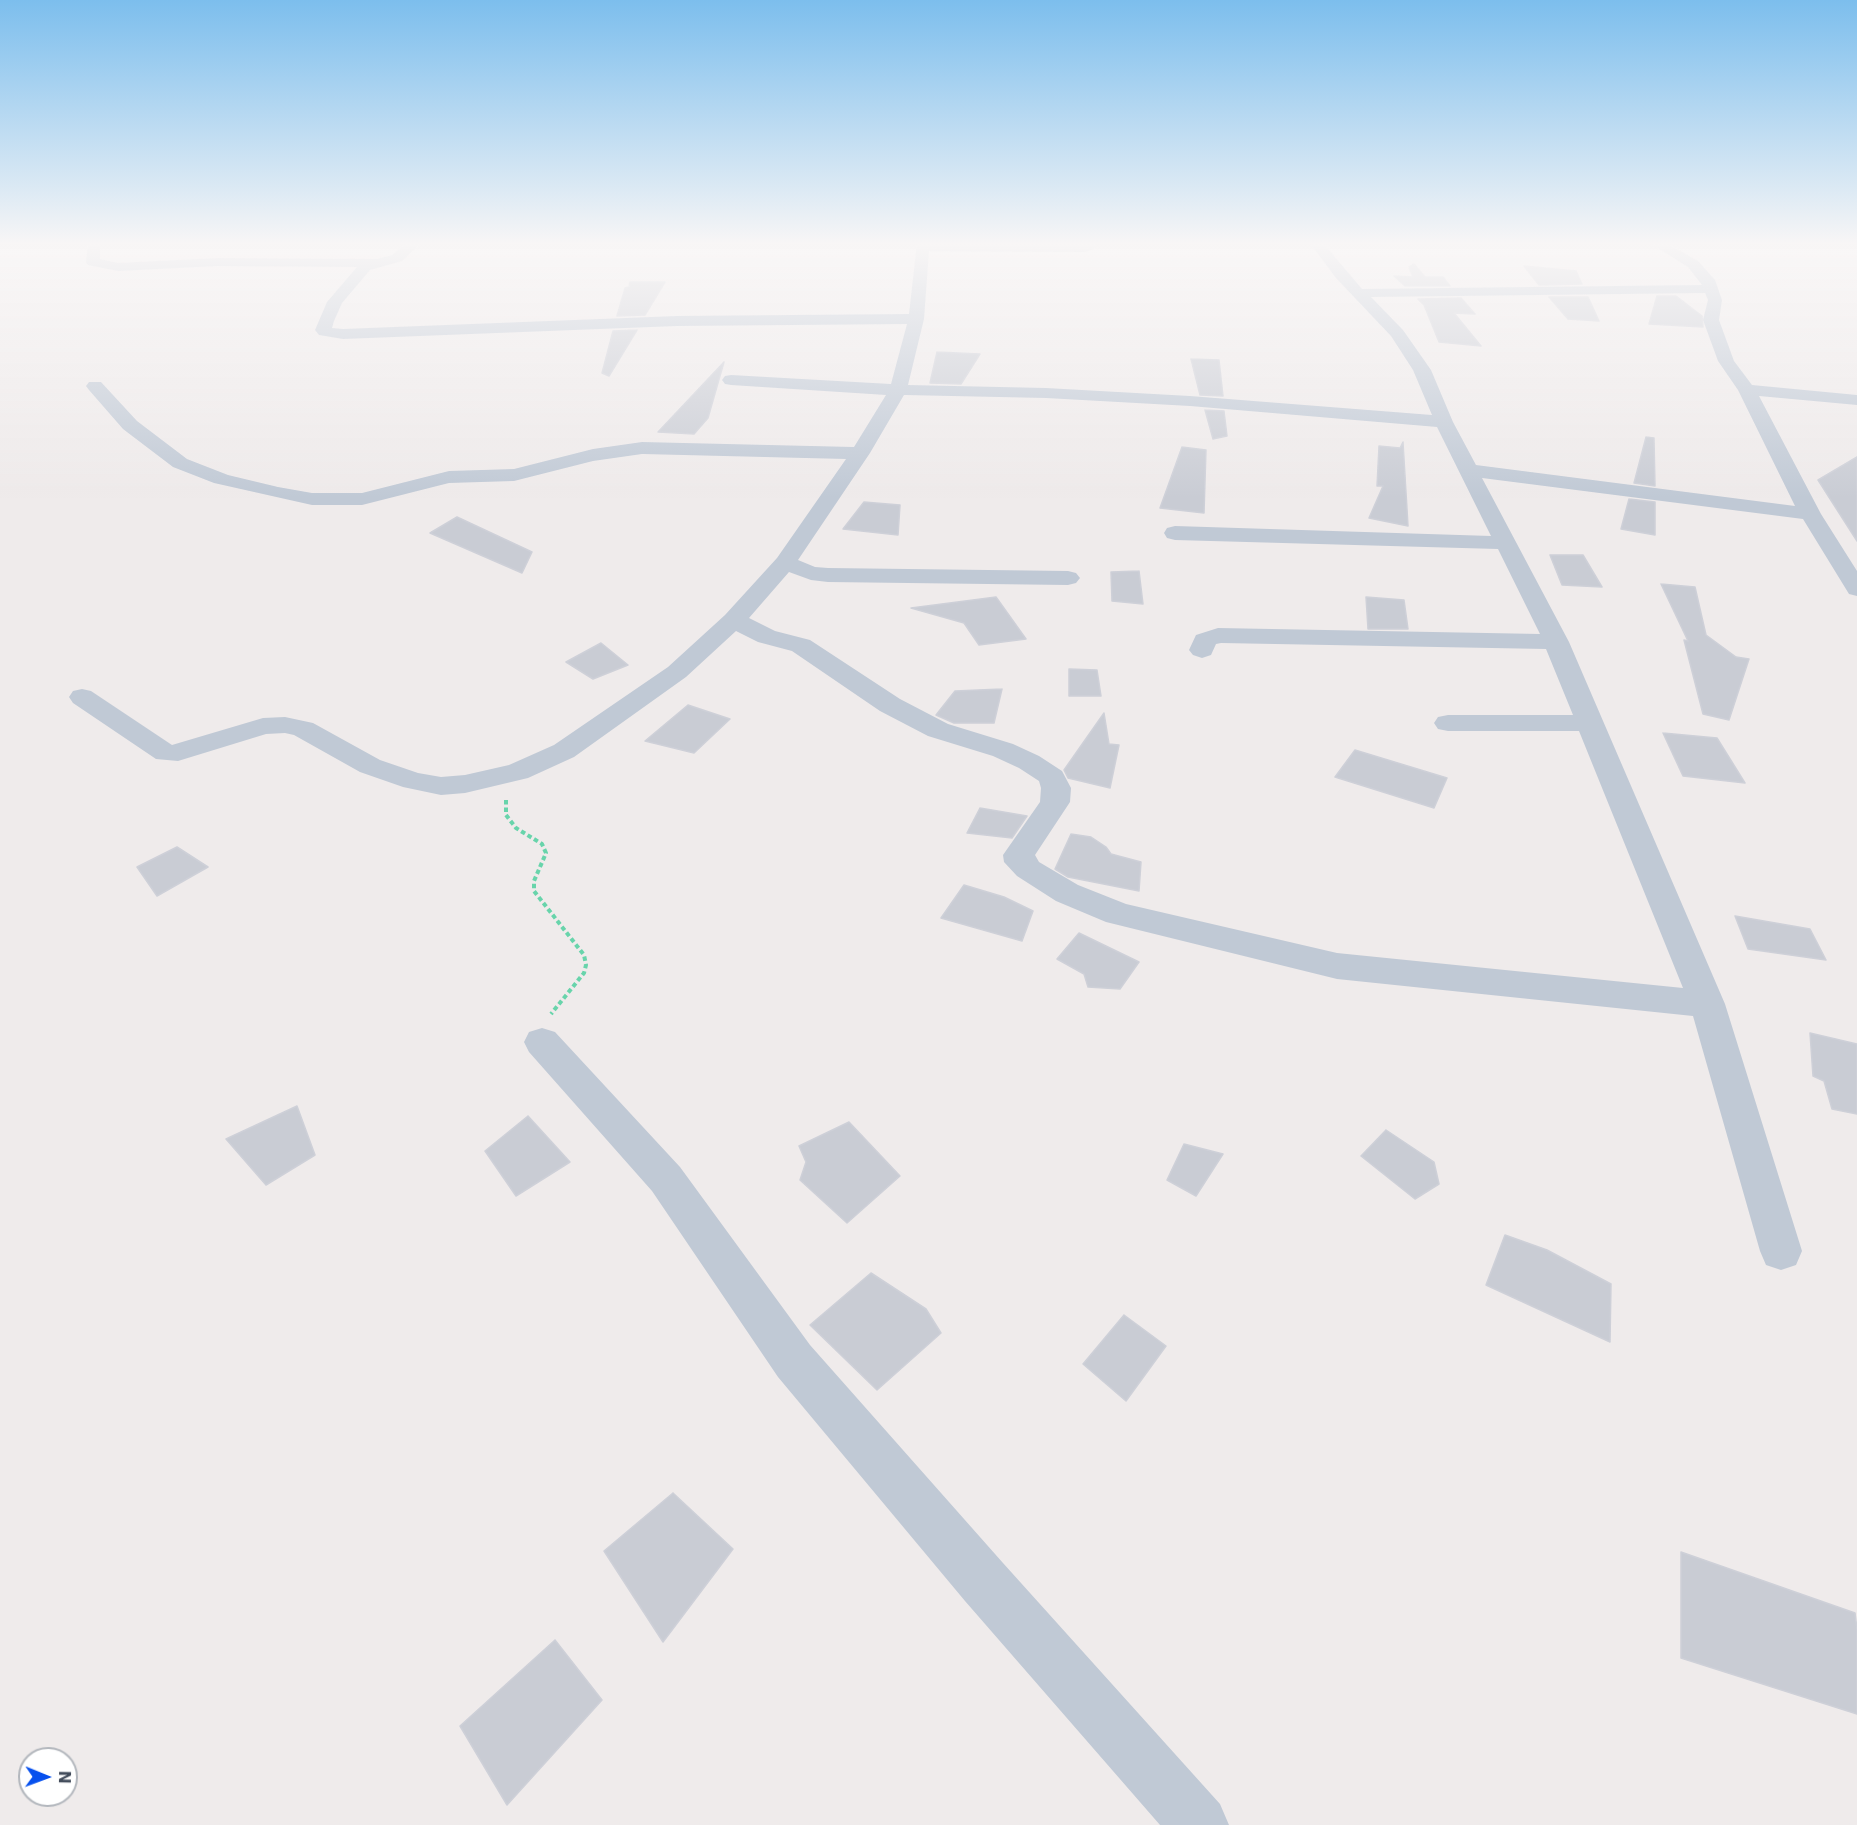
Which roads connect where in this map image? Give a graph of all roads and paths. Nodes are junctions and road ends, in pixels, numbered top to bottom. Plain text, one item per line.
1 (324, 328) edge
2 (500, 328) edge
3 (914, 328) edge
4 (1392, 328) edge
5 (1714, 328) edge
6 (731, 380) dead end
7 (95, 386) dead end
8 (898, 390) junction
9 (1747, 390) junction
10 (1857, 400) edge
11 (1444, 422) junction
12 (860, 453) junction
13 (1469, 470) junction
14 (1810, 514) junction
15 (1175, 533) dead end
16 (1825, 538) junction
17 (1857, 542) edge
18 (1504, 543) junction
19 (785, 563) junction
20 (1068, 578) dead end
21 (1857, 589) edge
22 (734, 620) junction
23 (1556, 642) junction
24 (1202, 650) dead end
25 (82, 697) dead end
26 (1448, 723) dead end
27 (1590, 723) junction
28 (518, 772) junction
29 (1707, 1004) junction
30 (542, 1042) joint
31 (1780, 1251) dead end
32 (1199, 1825) edge

1 - 2 street
3 - 8 street
4 - 11 street
5 - 9 street
6 - 8 street
7 - 12 street
8 - 11 street
8 - 12 street
9 - 10 street
9 - 14 street
11 - 13 street
12 - 19 street
13 - 14 street
13 - 18 street
14 - 16 street
15 - 18 street
16 - 17 street
16 - 21 street
18 - 23 street
19 - 20 street
19 - 22 street
22 - 28 street
22 - 29 street
23 - 24 street
23 - 27 street
25 - 28 street
26 - 27 street
27 - 29 street
28 - 30 path
29 - 31 street
30 - 32 street

